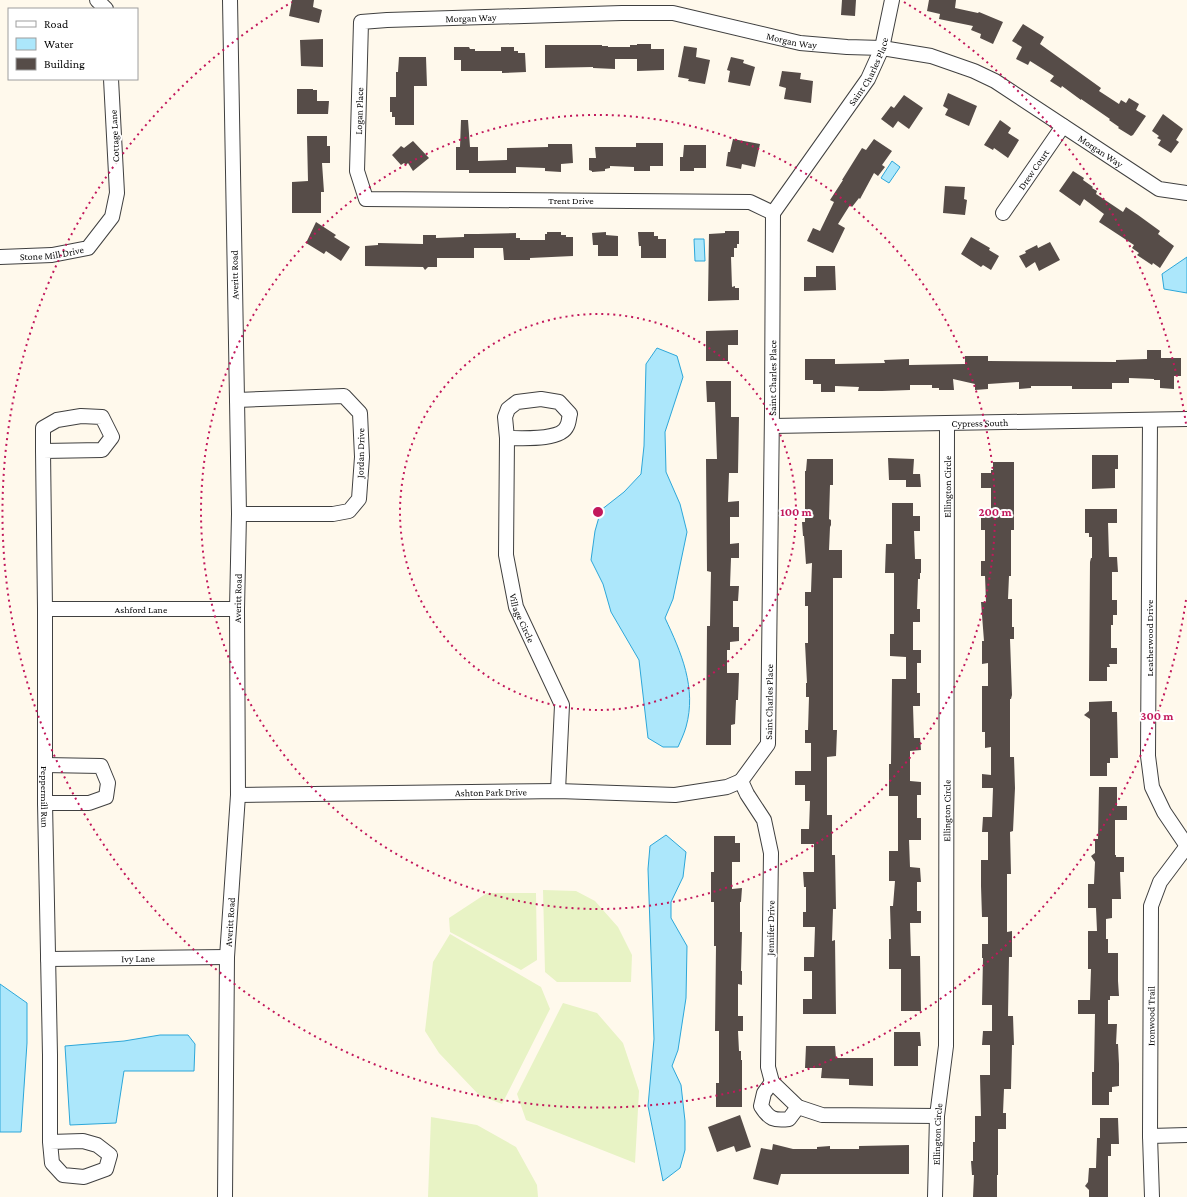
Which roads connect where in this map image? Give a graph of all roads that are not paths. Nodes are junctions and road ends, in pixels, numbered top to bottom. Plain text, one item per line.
1 (97, 0) edge
2 (230, 0) edge
3 (892, 0) edge
4 (105, 8) edge
5 (361, 22) joint
6 (882, 48) junction
7 (111, 80) edge
8 (1063, 126) junction
9 (117, 193) joint
10 (1187, 193) edge
11 (366, 199) joint
12 (773, 213) junction
13 (1002, 213) dead end
14 (0, 256) edge
15 (237, 400) junction
16 (1187, 419) edge
17 (1150, 420) junction
18 (948, 424) junction
19 (772, 426) junction
20 (507, 438) junction
21 (43, 451) junction
22 (239, 514) junction
23 (45, 609) junction
24 (237, 609) junction
25 (45, 765) junction
26 (741, 781) junction
27 (558, 790) junction
28 (238, 795) junction
29 (45, 803) junction
30 (1187, 846) edge
31 (227, 957) junction
32 (48, 958) junction
33 (772, 1082) junction
34 (798, 1107) junction
35 (937, 1116) junction
36 (1187, 1135) edge
37 (1150, 1136) junction
38 (50, 1142) dead end
39 (224, 1197) edge
40 (935, 1197) edge
41 (1152, 1197) edge

1 - 4 street
2 - 15 street, Averitt Road
3 - 6 street, Saint Charles Place
5 - 6 street, Morgan Way
5 - 11 street, Logan Place
6 - 8 street, Morgan Way
6 - 12 street, Saint Charles Place
7 - 9 street, Cottage Lane
8 - 10 street, Morgan Way
8 - 13 street, Drew Court
9 - 14 street, Stone Mill Drive
11 - 12 street, Trent Drive
12 - 19 street, Saint Charles Place
15 - 22 street, Averitt Road
15 - 22 street, Jordan Drive
16 - 17 street, Cypress South
17 - 18 street, Cypress South
17 - 30 street, Leatherwood Drive
18 - 19 street, Cypress South
18 - 35 street, Ellington Circle
19 - 26 street, Saint Charles Place
20 - 20 street, Village Circle
20 - 27 street, Village Circle
21 - 21 street, Peppermill Run
21 - 23 street, Peppermill Run
22 - 24 street, Averitt Road
23 - 24 street, Ashford Lane
23 - 25 street, Peppermill Run
24 - 28 street, Averitt Road
25 - 29 street, Peppermill Run
25 - 29 street
26 - 27 street, Ashton Park Drive
26 - 33 street, Jennifer Drive
27 - 28 street, Ashton Park Drive
28 - 31 street, Averitt Road
29 - 32 street, Peppermill Run
30 - 37 street, Ironwood Trail
31 - 32 street, Ivy Lane
31 - 39 street, Averitt Road
32 - 38 street, Peppermill Run
33 - 34 street
33 - 34 street
34 - 35 street
35 - 40 street, Ellington Circle
36 - 37 street
37 - 41 street, Ironwood Trail

